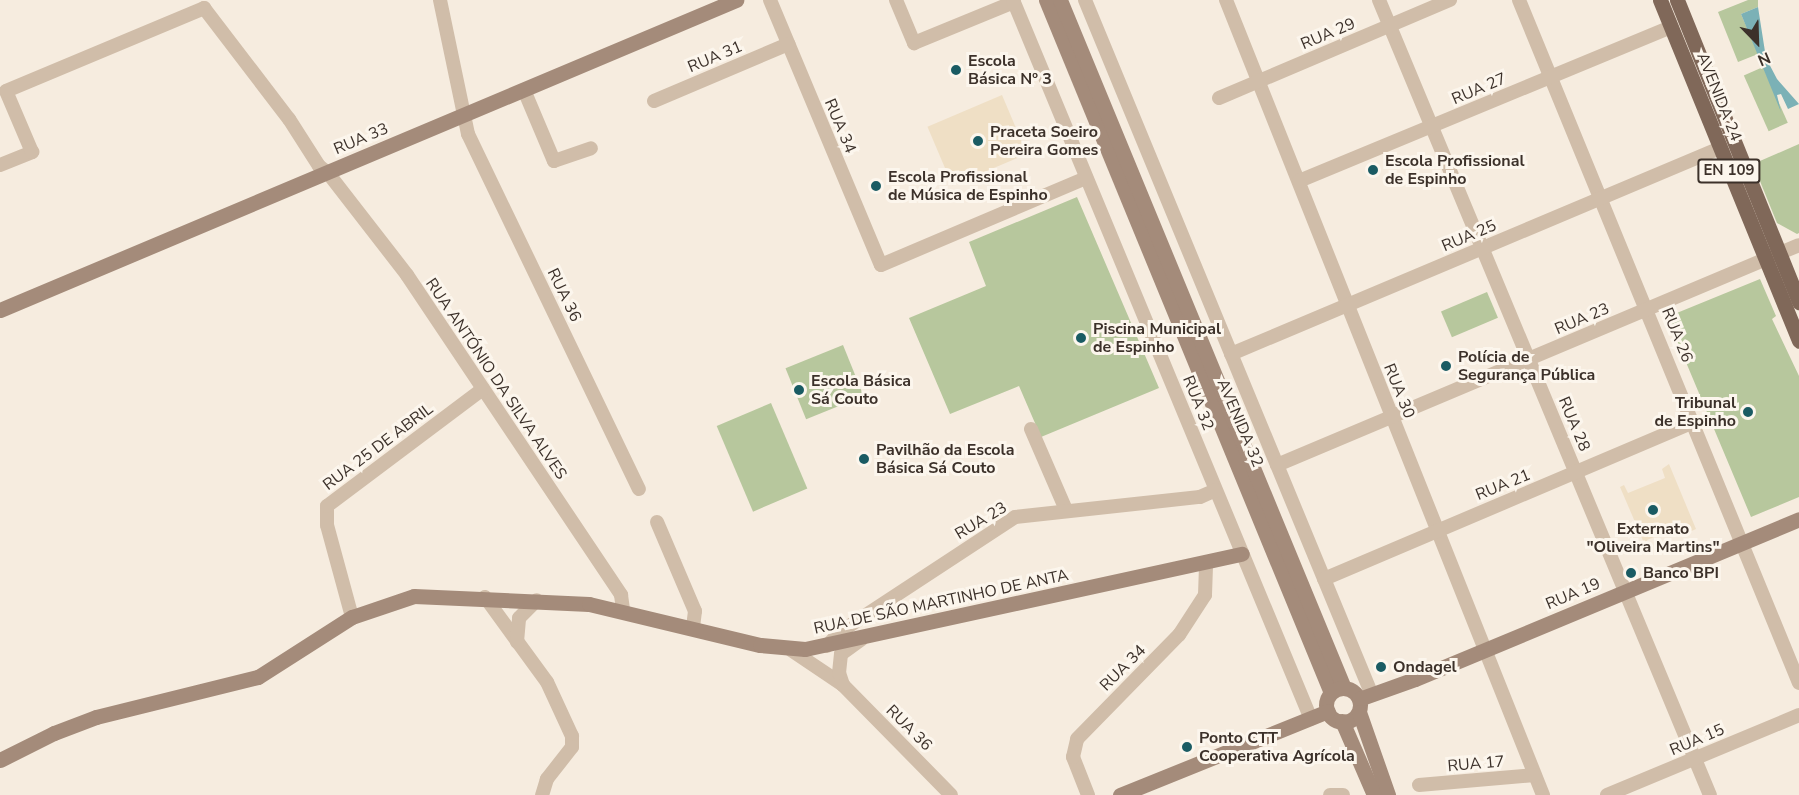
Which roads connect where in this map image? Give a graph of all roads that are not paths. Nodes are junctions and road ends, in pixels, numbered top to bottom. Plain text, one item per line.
1 (440, 0) edge
2 (736, 0) edge
3 (770, 0) edge
4 (896, 0) edge
5 (1046, 0) edge
6 (1060, 0) edge
7 (1226, 0) edge
8 (1379, 0) edge
9 (1450, 0) edge
10 (1520, 0) edge
11 (1660, 0) edge
12 (1677, 0) edge
13 (1013, 1) edge
14 (1087, 1) edge
15 (1390, 27) junction
16 (1671, 27) junction
17 (788, 44) junction
18 (1551, 76) junction
19 (1259, 82) junction
20 (524, 90) junction
21 (1219, 98) dead end
22 (654, 101) dead end
23 (463, 115) junction
24 (1431, 126) junction
25 (591, 148) dead end
26 (1720, 148) junction
27 (0, 165) edge
28 (328, 173) junction
29 (1086, 178) junction
30 (1299, 181) junction
31 (1602, 198) junction
32 (1799, 245) edge
33 (1483, 248) junction
34 (1781, 252) junction
35 (1766, 259) junction
36 (1799, 302) edge
37 (1348, 305) junction
38 (1649, 309) junction
39 (0, 310) edge
40 (1799, 341) edge
41 (1231, 354) junction
42 (1528, 359) junction
43 (483, 389) junction
44 (1392, 417) junction
45 (1694, 422) junction
46 (1031, 429) dead end
47 (1277, 465) junction
48 (1577, 473) junction
49 (639, 489) dead end
50 (1216, 490) junction
51 (1066, 510) junction
52 (1799, 519) edge
53 (657, 522) dead end
54 (1438, 530) junction
55 (1742, 543) junction
56 (1242, 554) junction
57 (1206, 564) junction
58 (1324, 579) junction
59 (1624, 592) junction
60 (484, 597) junction
61 (514, 599) junction
62 (537, 600) junction
63 (623, 610) junction
64 (352, 617) junction
65 (519, 618) junction
66 (693, 628) junction
67 (864, 638) junction
68 (517, 642) junction
69 (827, 646) junction
70 (791, 650) junction
71 (1485, 650) junction
72 (1799, 683) edge
73 (843, 685) junction
74 (1338, 690) junction
75 (1363, 702) junction
76 (1328, 711) junction
77 (1799, 714) edge
78 (1311, 719) junction
79 (1342, 722) junction
80 (1694, 759) junction
81 (0, 760) edge
82 (1535, 775) junction
83 (1419, 785) dead end
84 (542, 795) edge
85 (951, 795) edge
86 (1088, 795) edge
87 (1120, 795) edge
88 (1374, 795) edge
89 (1389, 795) edge
90 (1543, 795) edge
91 (1607, 795) edge
92 (1710, 795) edge

1 - 23 street, RUA 36
2 - 20 street, RUA 33
3 - 17 street, RUA 34
4 - 13 street
5 - 74 street, AVENIDA 32
6 - 74 street, AVENIDA 32
7 - 19 street, RUA 30
8 - 15 street, RUA 28
9 - 15 street, RUA 29
10 - 18 street, RUA 26
11 - 16 main road, AVENIDA 24 / EN 109
12 - 34 main road, AVENIDA 24 / EN 109
13 - 29 street, RUA 32
14 - 41 street
15 - 19 street, RUA 29
15 - 24 street, RUA 28
16 - 18 street, RUA 27
16 - 26 main road, AVENIDA 24 / EN 109
17 - 22 street, RUA 31
17 - 29 street, RUA 34
18 - 24 street, RUA 27
18 - 31 street, RUA 26
19 - 21 street, RUA 29
19 - 30 street, RUA 30
20 - 23 street, RUA 33
20 - 25 street
23 - 28 street, RUA 33
23 - 49 street, RUA 36
24 - 30 street, RUA 27
24 - 33 street, RUA 28
26 - 31 street, RUA 25
26 - 35 main road, AVENIDA 24 / EN 109
27 - 28 street, RUA ANTÓNIO DA SILVA ALVES
28 - 39 street, RUA 33
28 - 43 street, RUA ANTÓNIO DA SILVA ALVES
29 - 50 street, RUA 32
30 - 37 street, RUA 30
31 - 33 street, RUA 25
31 - 38 street, RUA 26
32 - 34 street, RUA 23
33 - 37 street, RUA 25
33 - 42 street, RUA 28
34 - 35 street, RUA 23
34 - 36 main road, AVENIDA 24 / EN 109
35 - 38 street, RUA 23
35 - 40 main road, AVENIDA 24 / EN 109
37 - 41 street, RUA 25
37 - 44 street, RUA 30
38 - 42 street, RUA 23
38 - 45 street, RUA 26
41 - 47 street
42 - 44 street, RUA 23
42 - 48 street, RUA 28
43 - 63 street, RUA ANTÓNIO DA SILVA ALVES
43 - 64 street, RUA 25 DE ABRIL
44 - 47 street, RUA 23
44 - 54 street, RUA 30
45 - 48 street, RUA 21
45 - 55 street, RUA 26
46 - 51 street
47 - 58 street
48 - 54 street, RUA 21
48 - 59 street, RUA 28
50 - 51 street, RUA 23
50 - 56 street, RUA 32
51 - 69 street, RUA 23
52 - 55 street, RUA 19
53 - 66 street
54 - 58 street, RUA 21
54 - 71 street, RUA 30
55 - 59 street, RUA 19
55 - 72 street, RUA 26
56 - 57 street, RUA DE SÃO MARTINHO DE ANTA
56 - 78 street, RUA 32
57 - 67 street, RUA DE SÃO MARTINHO DE ANTA
57 - 86 street, RUA 34
58 - 75 street
59 - 71 street, RUA 19
59 - 80 street, RUA 28
60 - 61 street, RUA DE SÃO MARTINHO DE ANTA
60 - 64 street, RUA DE SÃO MARTINHO DE ANTA
60 - 68 street
61 - 62 street, RUA DE SÃO MARTINHO DE ANTA
61 - 65 street
62 - 63 street, RUA DE SÃO MARTINHO DE ANTA
62 - 65 street
63 - 66 street, RUA DE SÃO MARTINHO DE ANTA
64 - 81 street, RUA DE SÃO MARTINHO DE ANTA
65 - 68 street
66 - 70 street, RUA DE SÃO MARTINHO DE ANTA
67 - 69 street, RUA DE SÃO MARTINHO DE ANTA
67 - 73 street
68 - 84 street
69 - 70 street, RUA DE SÃO MARTINHO DE ANTA
70 - 73 street, RUA 36
71 - 75 street, RUA 19
71 - 82 street, RUA 30
73 - 85 street, RUA 36
74 - 75 street
74 - 76 street
75 - 79 street, RUA 19
75 - 89 street
76 - 78 street
76 - 79 street
77 - 80 street, RUA 15
78 - 87 street
79 - 88 street
80 - 91 street, RUA 15
80 - 92 street, RUA 28
82 - 83 street, RUA 17
82 - 90 street, RUA 30

